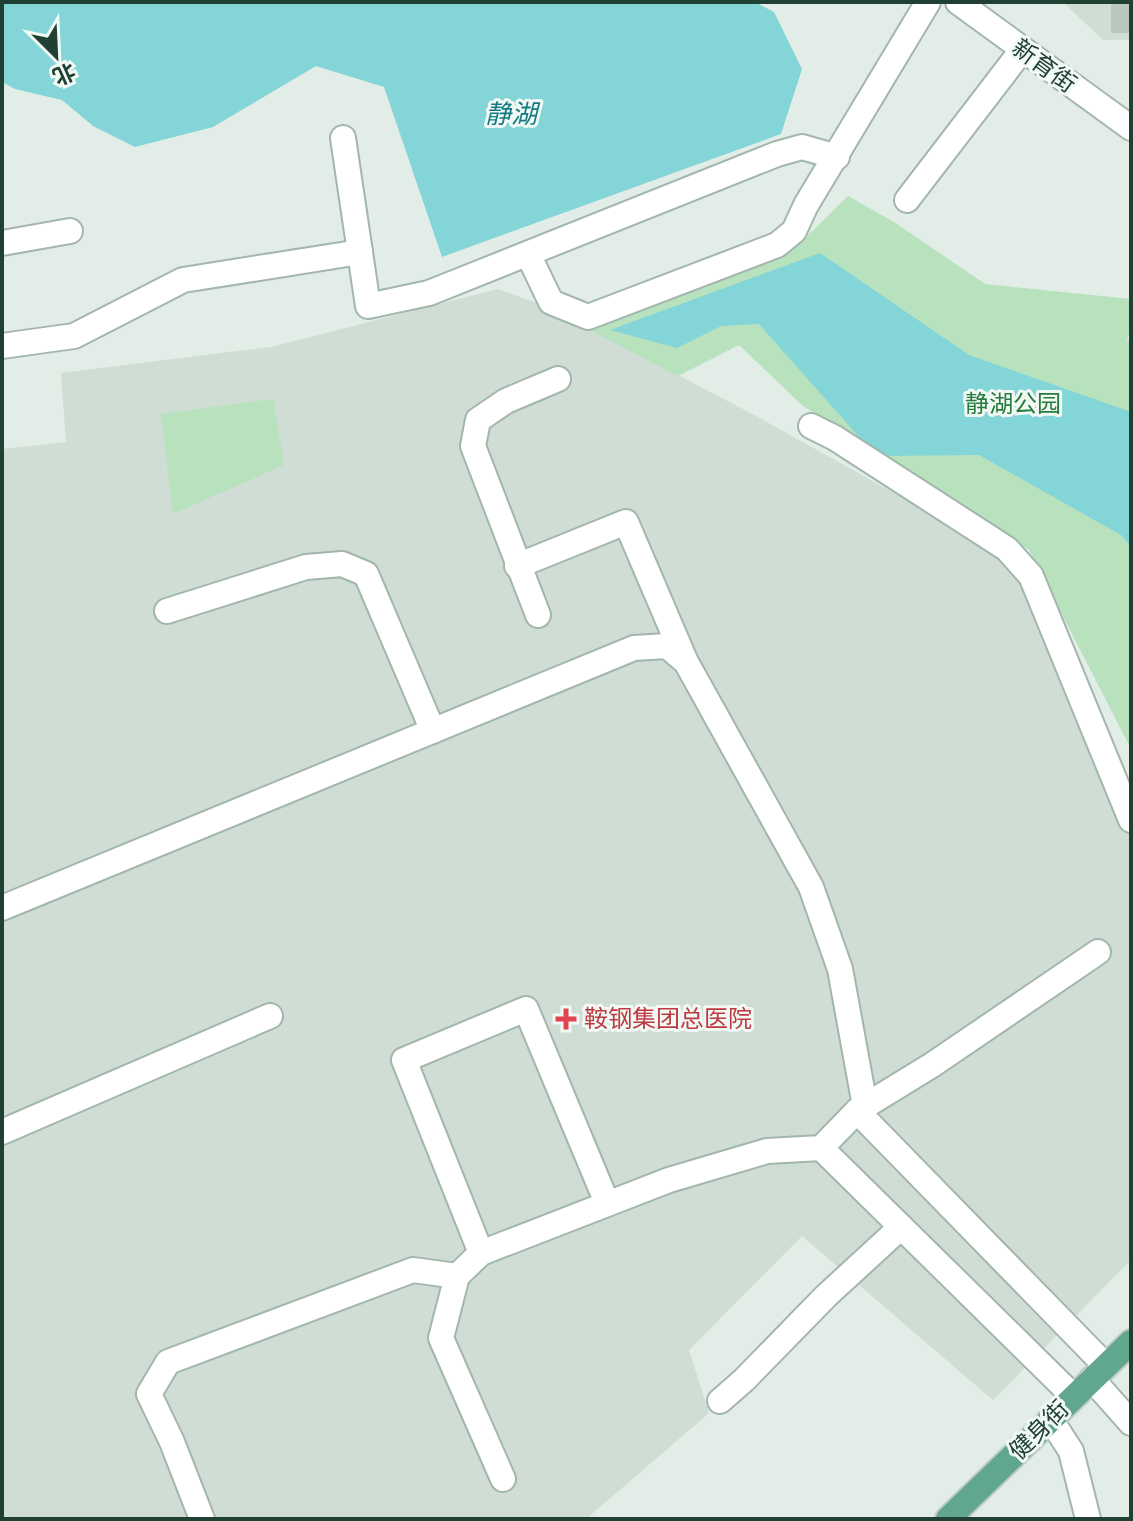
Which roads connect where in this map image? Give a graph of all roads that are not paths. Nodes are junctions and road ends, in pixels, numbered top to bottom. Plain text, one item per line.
1 (928, 2) edge
2 (958, 2) edge
3 (1022, 50) junction
4 (1131, 128) edge
5 (343, 138) dead end
6 (837, 157) junction
7 (907, 200) dead end
8 (70, 231) dead end
9 (2, 243) edge
10 (360, 252) junction
11 (528, 254) junction
12 (2, 346) edge
13 (558, 379) dead end
14 (811, 426) dead end
15 (517, 566) junction
16 (167, 611) dead end
17 (538, 615) dead end
18 (686, 662) junction
19 (433, 731) junction
20 (1131, 820) edge
21 (2, 908) edge
22 (1098, 952) dead end
23 (270, 1016) dead end
24 (861, 1108) junction
25 (2, 1132) edge
26 (821, 1148) junction
27 (607, 1203) junction
28 (901, 1227) junction
29 (481, 1253) junction
30 (457, 1276) junction
31 (1131, 1342) edge
32 (1099, 1372) junction
33 (1073, 1396) junction
34 (720, 1401) dead end
35 (1051, 1420) junction
36 (1131, 1423) edge
37 (503, 1479) dead end
38 (202, 1519) edge
39 (948, 1519) edge
40 (1088, 1519) edge

1 - 6 street
2 - 3 street, 新育街
3 - 4 street, 新育街
3 - 7 street
5 - 10 street
6 - 11 street
6 - 11 street
8 - 9 street
10 - 11 street
10 - 12 street
13 - 15 street
14 - 20 street
15 - 17 street
15 - 18 street
16 - 19 street
18 - 19 street
18 - 24 street
19 - 21 street
22 - 24 street
23 - 25 street
24 - 26 street
24 - 32 street
26 - 27 street
26 - 28 street
27 - 29 street
27 - 29 street
28 - 33 street
28 - 34 street
29 - 30 street
30 - 37 street
30 - 38 street
31 - 32 main road, 健身街
32 - 33 main road, 健身街
32 - 36 street
33 - 35 main road, 健身街
35 - 39 main road, 健身街
35 - 40 street

